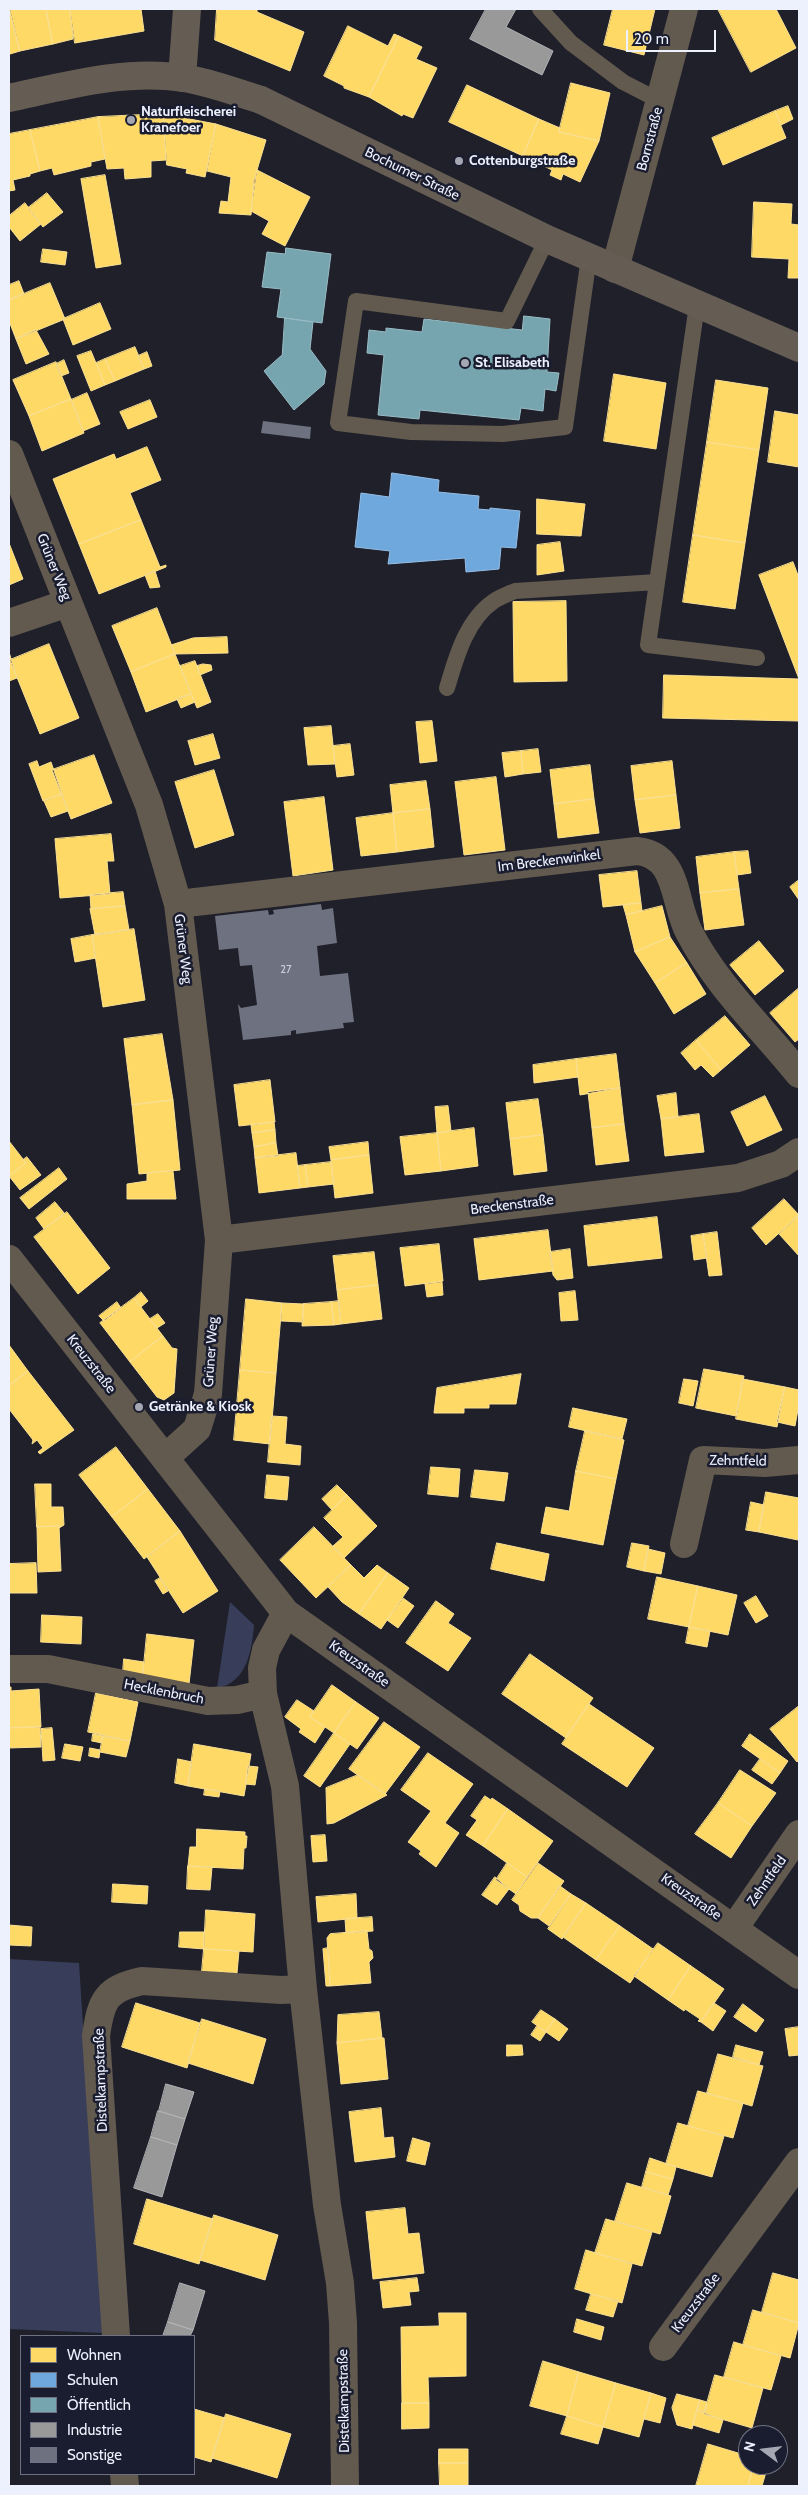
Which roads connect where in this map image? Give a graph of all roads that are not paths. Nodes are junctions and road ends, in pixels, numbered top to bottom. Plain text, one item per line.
1 (187, 9) edge
2 (540, 9) edge
3 (684, 9) edge
4 (182, 78) junction
5 (9, 98) edge
6 (660, 101) junction
7 (547, 239) junction
8 (589, 258) junction
9 (615, 269) junction
10 (697, 305) junction
11 (799, 348) edge
12 (9, 454) edge
13 (657, 582) junction
14 (68, 603) junction
15 (9, 624) edge
16 (757, 658) dead end
17 (447, 688) dead end
18 (178, 904) junction
19 (799, 1074) edge
20 (799, 1152) edge
21 (219, 1240) junction
22 (9, 1259) edge
23 (165, 1458) junction
24 (799, 1460) edge
25 (684, 1544) dead end
26 (286, 1613) junction
27 (9, 1669) edge
28 (264, 1694) junction
29 (799, 1834) edge
30 (735, 1927) junction
31 (799, 1975) edge
32 (303, 1989) junction
33 (799, 2162) edge
34 (116, 2335) edge
35 (663, 2347) dead end
36 (346, 2486) edge

1 - 4 main road
2 - 6 lane
3 - 6 street, Bornstraße
4 - 5 main road, Bochumer Straße
4 - 7 main road, Bochumer Straße
6 - 9 street, Bornstraße
7 - 8 main road, Bochumer Straße
7 - 8 lane
8 - 9 main road, Bochumer Straße
9 - 10 main road, Bochumer Straße
10 - 11 main road, Bochumer Straße
10 - 13 lane
12 - 14 street, Grüner Weg
13 - 16 lane
13 - 17 lane
14 - 15 street
14 - 18 street, Grüner Weg
18 - 19 street, Im Breckenwinkel
18 - 21 street, Grüner Weg
20 - 21 street, Breckenstraße
21 - 23 street, Grüner Weg
22 - 23 street, Kreuzstraße
23 - 26 street, Kreuzstraße
24 - 25 street, Zehntfeld
26 - 28 street
26 - 30 street, Kreuzstraße
27 - 28 street, Hecklenbruch
28 - 32 street, Distelkampstraße
29 - 30 street, Zehntfeld
30 - 31 street, Kreuzstraße
32 - 34 street, Distelkampstraße
32 - 36 street, Distelkampstraße
33 - 35 street, Kreuzstraße

